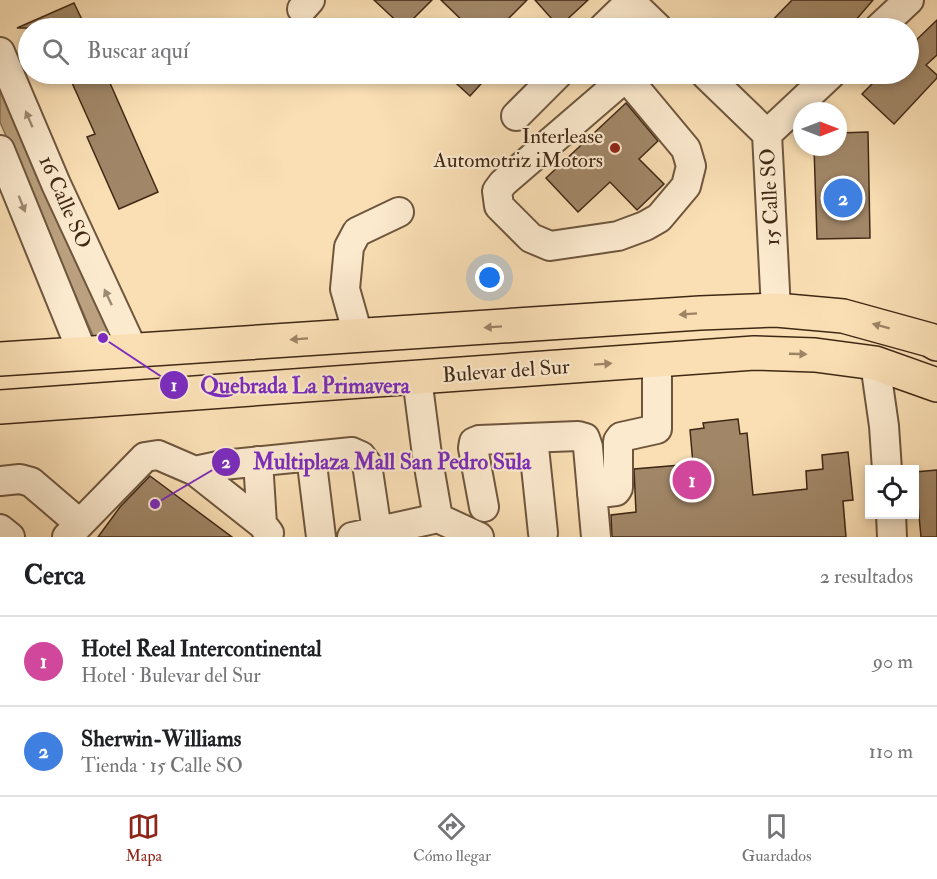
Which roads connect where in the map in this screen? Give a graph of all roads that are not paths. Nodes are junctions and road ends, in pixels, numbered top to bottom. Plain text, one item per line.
1 (909, 0) edge
2 (630, 1) edge
3 (613, 18) edge
4 (648, 18) edge
5 (890, 18) edge
6 (0, 52) edge
7 (548, 84) edge
8 (618, 84) edge
9 (635, 84) edge
10 (715, 84) edge
11 (820, 84) edge
12 (516, 116) dead end
13 (767, 134) junction
14 (0, 150) edge
15 (399, 212) dead end
16 (776, 310) junction
17 (358, 336) junction
18 (261, 342) junction
19 (937, 344) edge
20 (133, 350) junction
21 (83, 354) junction
22 (0, 359) edge
23 (657, 360) junction
24 (875, 363) junction
25 (417, 378) junction
26 (937, 385) edge
27 (165, 395) junction
28 (32, 405) junction
29 (0, 407) edge
30 (533, 438) junction
31 (311, 456) junction
32 (258, 461) junction
33 (887, 465) edge
34 (195, 471) junction
35 (0, 481) edge
36 (592, 494) junction
37 (484, 507) dead end
38 (438, 518) junction
39 (891, 519) edge
40 (0, 529) edge
41 (73, 530) edge
42 (267, 531) edge
43 (543, 533) dead end
44 (365, 534) edge
45 (10, 537) edge
46 (321, 537) edge
47 (479, 537) edge
48 (596, 537) edge
49 (892, 537) edge

1 - 5 street
2 - 3 street
2 - 4 street
20 -> 6 street, 16 Calle SO
7 - 12 street
8 - 9 street
10 - 13 street, 15 Calle SO
11 - 13 street
13 - 16 street, 15 Calle SO
14 -> 21 street, 16 Calle SO
15 - 17 street
16 -> 17 highway
19 -> 16 highway
17 -> 18 highway
18 - 20 highway
18 - 27 highway
20 - 21 highway
20 - 28 highway
21 - 22 highway
23 -> 24 highway, Bulevar del Sur
25 -> 23 highway, Bulevar del Sur
23 - 36 street
24 - 26 highway, Bulevar del Sur
24 - 33 street
25 - 27 highway, Bulevar del Sur
25 - 38 street
27 - 28 highway, Bulevar del Sur
28 - 29 highway, Bulevar del Sur
30 - 36 street
30 - 37 street
30 - 43 street
31 - 32 street
31 - 44 street
31 - 46 street
32 - 34 street
32 - 42 street
34 - 41 street
34 - 42 street
35 - 41 street
36 - 48 street
38 - 44 street
38 - 47 street
39 - 49 street
40 - 45 street

